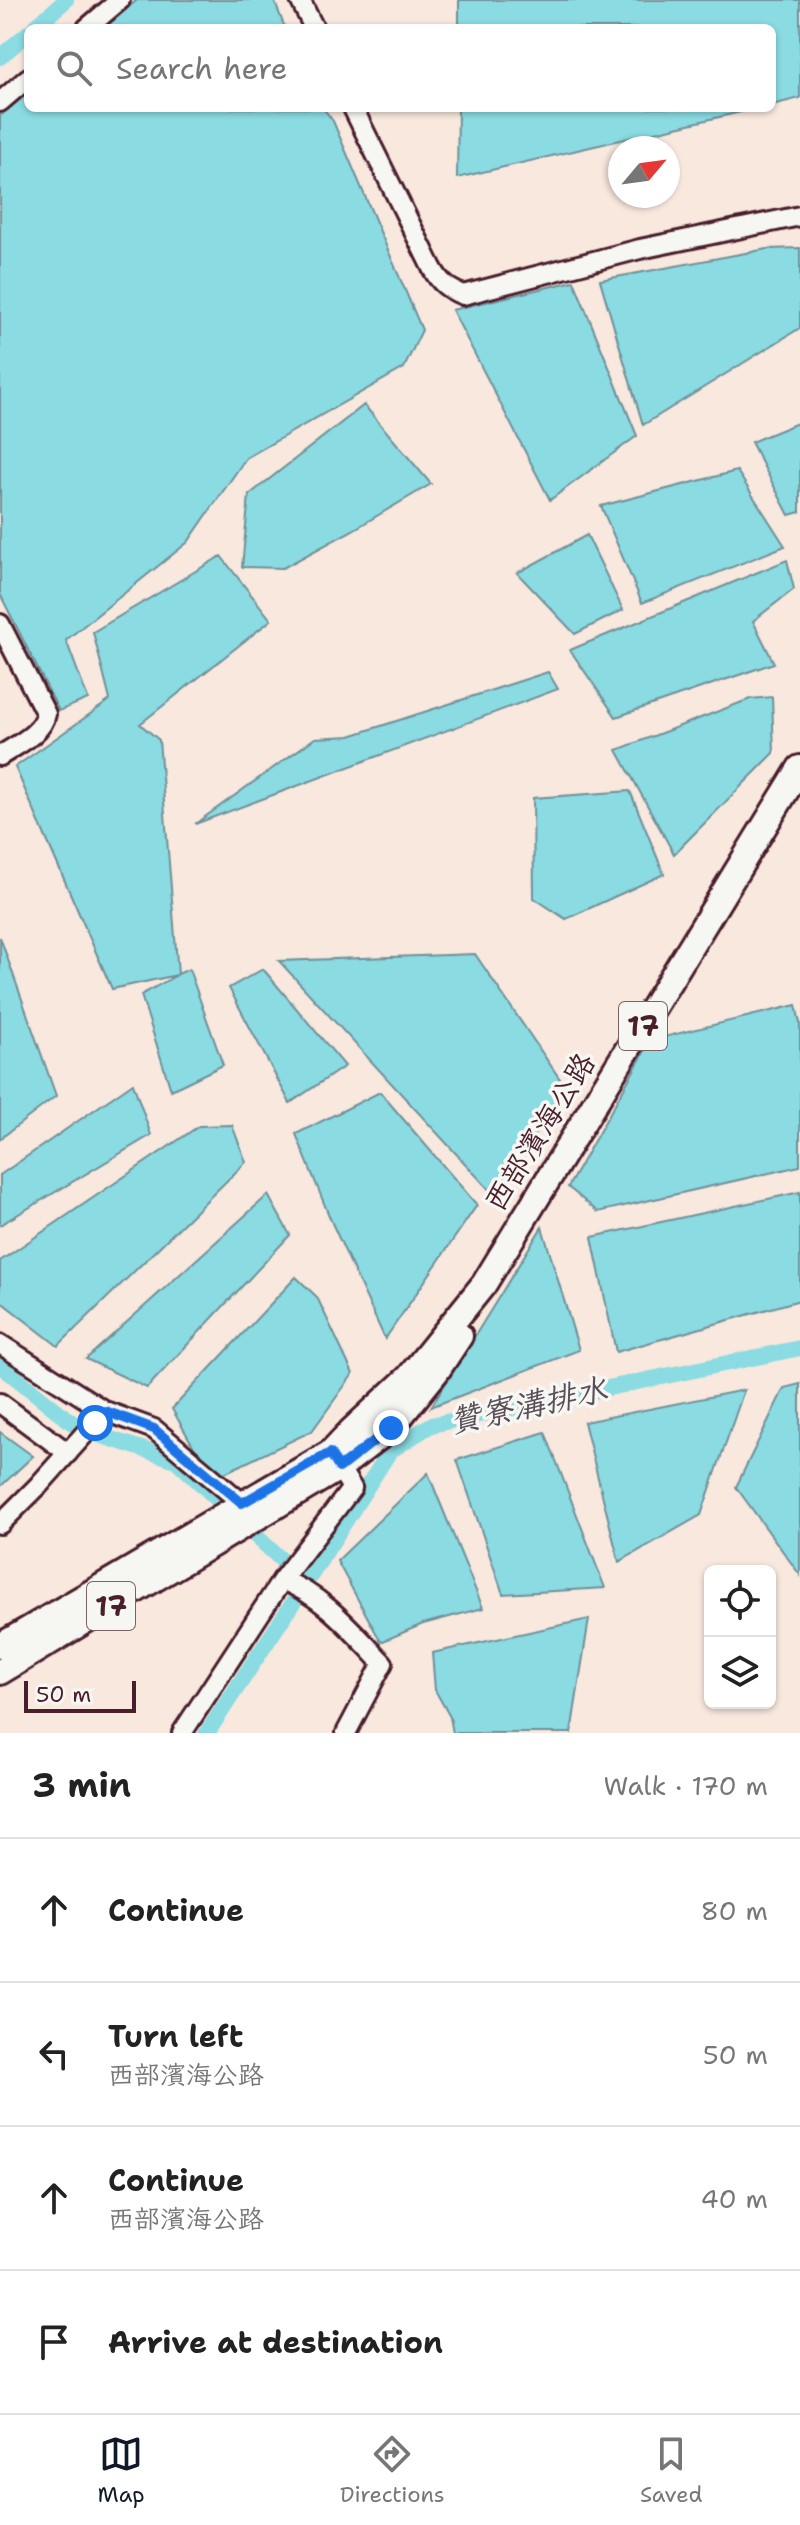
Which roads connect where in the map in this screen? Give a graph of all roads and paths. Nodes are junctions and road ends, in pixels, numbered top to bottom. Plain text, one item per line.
1 (120, 0) edge
2 (300, 0) edge
3 (92, 24) edge
4 (312, 24) edge
5 (24, 81) edge
6 (0, 102) edge
7 (355, 112) edge
8 (800, 216) edge
9 (0, 624) edge
10 (0, 756) edge
11 (800, 768) edge
12 (0, 1344) edge
13 (0, 1403) edge
14 (100, 1417) junction
15 (71, 1449) junction
16 (335, 1461) junction
17 (242, 1503) junction
18 (0, 1524) edge
19 (287, 1582) junction
20 (0, 1646) edge
21 (0, 1672) edge
22 (182, 1733) edge
23 (346, 1733) edge

1 - 3 street
2 - 4 street
5 - 6 street
7 - 8 street
9 - 10 street
11 - 16 main road, 西部濱海公路 / 17
12 - 14 street
13 - 15 street
14 - 15 street
14 - 17 street
15 - 18 street
16 - 17 main road, 西部濱海公路 / 17
16 - 19 street
16 - 21 main road, 西部濱海公路 / 17
17 - 20 main road, 西部濱海公路 / 17
19 - 22 street
19 - 23 street

